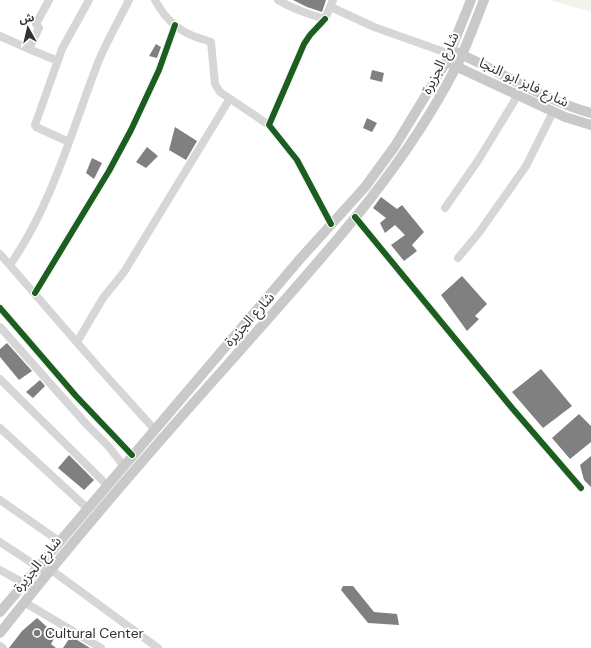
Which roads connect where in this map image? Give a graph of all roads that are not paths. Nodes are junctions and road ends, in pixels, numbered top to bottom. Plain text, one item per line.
1 (49, 0) edge
2 (89, 0) edge
3 (129, 0) edge
4 (155, 0) edge
5 (278, 0) edge
6 (471, 0) edge
7 (484, 0) edge
8 (332, 4) edge
9 (325, 19) junction
10 (175, 25) junction
11 (0, 36) edge
12 (29, 49) junction
13 (449, 55) junction
14 (462, 55) junction
15 (58, 61) junction
16 (457, 67) junction
17 (518, 95) junction
18 (229, 100) junction
19 (553, 112) junction
20 (591, 113) edge
21 (269, 125) junction
22 (591, 125) edge
23 (69, 142) junction
24 (445, 208) dead end
25 (355, 217) junction
26 (331, 224) junction
27 (0, 254) edge
28 (458, 258) dead end
29 (300, 259) junction
30 (10, 265) junction
31 (312, 268) junction
32 (35, 293) junction
33 (0, 308) edge
34 (0, 327) edge
35 (77, 342) junction
36 (0, 379) edge
37 (0, 428) edge
38 (159, 432) junction
39 (132, 455) junction
40 (123, 465) junction
41 (107, 485) junction
42 (581, 488) dead end
43 (0, 500) edge
44 (87, 508) junction
45 (59, 541) junction
46 (0, 542) edge
47 (38, 566) junction
48 (0, 570) edge
49 (49, 571) junction
50 (24, 583) junction
51 (24, 602) junction
52 (0, 612) edge
53 (0, 633) edge
54 (0, 646) edge
55 (3, 648) edge
56 (101, 648) edge
57 (158, 648) edge

1 - 12 street
2 - 15 street
3 - 23 street
4 - 10 street
5 - 9 street
6 - 13 main road, شارع الجزيرة
7 - 14 main road, شارع الجزيرة
8 - 9 street
8 - 13 street
9 - 21 street
10 - 18 street
10 - 32 street
11 - 12 street
12 - 15 street
13 - 14 main road, شارع فايز ابو النجا
13 - 16 main road, شارع فايز ابو النجا
13 - 26 main road, شارع الجزيرة
14 - 16 main road, شارع الجزيرة
14 - 20 main road, شارع فايز ابو النجا
15 - 23 street
16 - 17 main road, شارع فايز ابو النجا
16 - 25 main road, شارع الجزيرة
17 - 19 main road, شارع فايز ابو النجا
17 - 24 street
18 - 21 street
18 - 35 street
19 - 22 main road, شارع فايز ابو النجا
19 - 28 street
21 - 26 street
23 - 30 street
25 - 31 main road, شارع الجزيرة
25 - 42 street
26 - 29 main road, شارع الجزيرة
27 - 30 street
29 - 31 main road
29 - 38 main road, شارع الجزيرة
30 - 32 street
31 - 38 main road, شارع الجزيرة
32 - 35 street
33 - 39 street
34 - 40 street
35 - 38 street
36 - 41 street
37 - 44 street
38 - 39 main road, شارع الجزيرة
38 - 49 main road, شارع الجزيرة
39 - 40 main road, شارع الجزيرة
40 - 41 main road, شارع الجزيرة
41 - 44 main road, شارع الجزيرة
43 - 45 street
44 - 45 main road, شارع الجزيرة
45 - 47 main road, شارع الجزيرة
46 - 47 street
47 - 49 street
47 - 50 main road, شارع الجزيرة
48 - 50 street
49 - 51 main road, شارع الجزيرة
49 - 57 street
50 - 52 main road, شارع الجزيرة
51 - 53 main road, شارع الجزيرة
51 - 56 street
54 - 55 street

